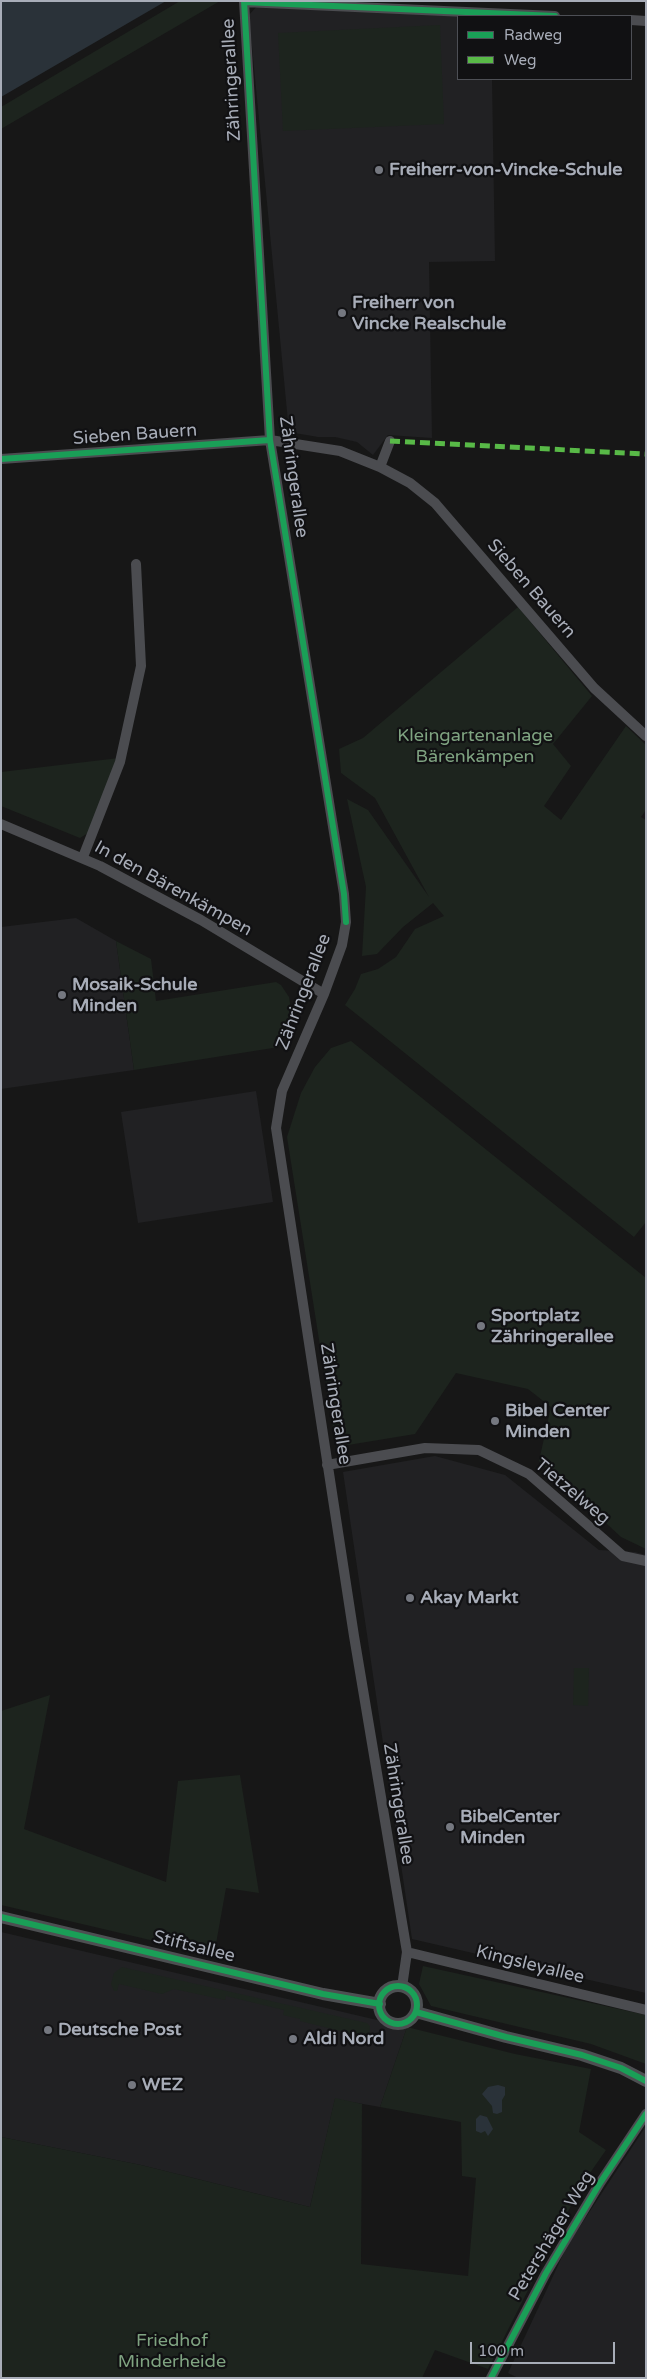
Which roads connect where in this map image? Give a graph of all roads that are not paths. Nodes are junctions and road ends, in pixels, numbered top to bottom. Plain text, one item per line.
1 (244, 2) edge
2 (533, 15) edge
3 (632, 20) edge
4 (646, 20) edge
5 (270, 440) junction
6 (390, 441) dead end
7 (1, 459) edge
8 (380, 467) junction
9 (136, 564) dead end
10 (646, 736) edge
11 (1, 824) edge
12 (83, 857) junction
13 (324, 994) junction
14 (327, 1465) junction
15 (646, 1561) edge
16 (1, 1917) edge
17 (407, 1952) junction
18 (402, 1987) junction
19 (380, 2004) junction
20 (646, 2010) edge
21 (416, 2012) junction
22 (646, 2081) edge
23 (646, 2114) edge
24 (491, 2378) edge

1 - 2 street
1 - 5 street, Zähringerallee
3 - 4 street
5 - 7 street, Sieben Bauern
5 - 8 street, Sieben Bauern
5 - 13 street, Zähringerallee
6 - 8 street
8 - 10 street, Sieben Bauern
9 - 12 street
11 - 12 street, In den Bärenkämpen
12 - 13 street, In den Bärenkämpen
13 - 14 street, Zähringerallee
14 - 15 street, Tietzelweg
14 - 17 street, Zähringerallee
16 - 19 main road, Stiftsallee
17 - 18 street, Zähringerallee
17 - 20 street, Kingsleyallee
18 - 19 main road
18 - 21 main road
19 - 21 main road
21 - 22 main road
23 - 24 street, Petershäger Weg

